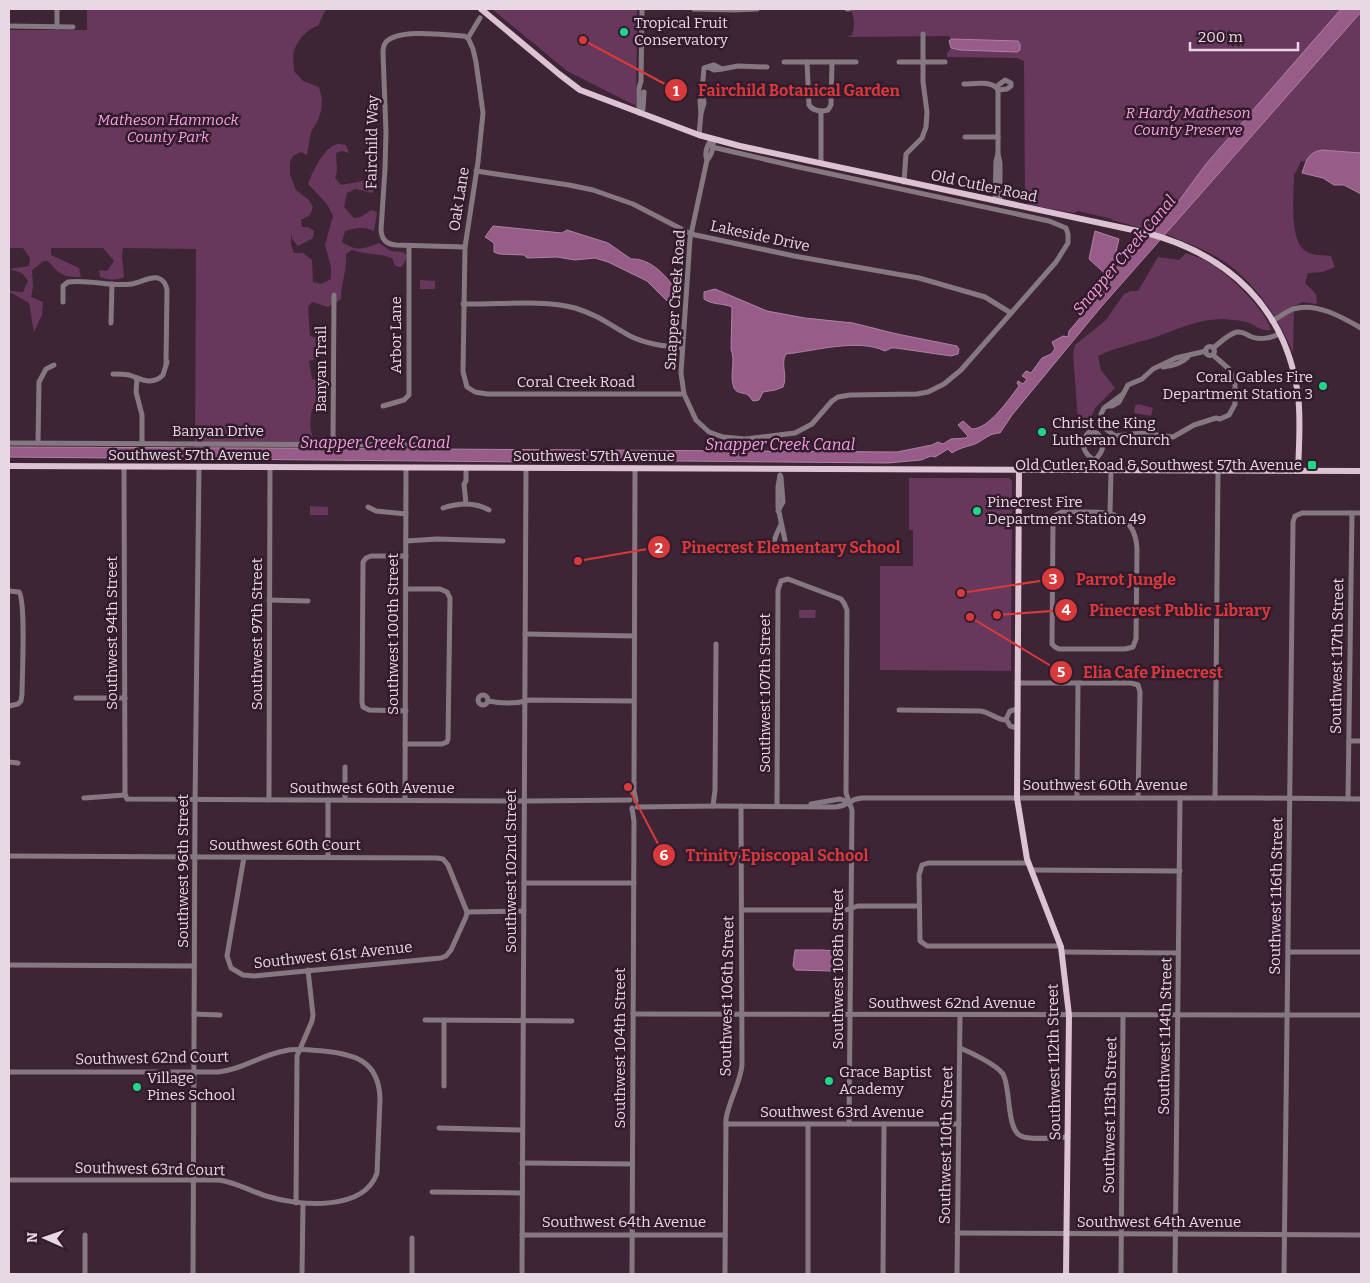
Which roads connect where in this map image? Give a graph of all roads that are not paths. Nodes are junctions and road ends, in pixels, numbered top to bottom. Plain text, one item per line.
1 (57, 9) edge
2 (482, 9) edge
3 (642, 9) edge
4 (694, 9) edge
5 (757, 9) edge
6 (480, 18) dead end
7 (9, 26) edge
8 (57, 26) junction
9 (73, 27) dead end
10 (923, 34) dead end
11 (468, 38) junction
12 (784, 62) dead end
13 (807, 62) junction
14 (832, 62) junction
15 (856, 62) dead end
16 (899, 62) dead end
17 (923, 62) junction
18 (945, 62) dead end
19 (767, 67) dead end
20 (641, 81) junction
21 (964, 84) dead end
22 (821, 111) junction
23 (639, 113) junction
24 (699, 135) junction
25 (965, 137) dead end
26 (998, 137) junction
27 (713, 139) junction
28 (712, 147) junction
29 (707, 160) junction
30 (821, 163) junction
31 (476, 170) junction
32 (904, 182) junction
33 (997, 201) junction
34 (1068, 232) joint
35 (691, 234) junction
36 (409, 246) junction
37 (464, 247) junction
38 (112, 284) junction
39 (334, 295) dead end
40 (63, 302) dead end
41 (463, 304) junction
42 (1011, 313) junction
43 (1272, 321) junction
44 (111, 323) dead end
45 (1361, 328) edge
46 (1279, 334) junction
47 (682, 348) junction
48 (1213, 348) junction
49 (1206, 351) junction
50 (1213, 354) junction
51 (54, 365) dead end
52 (113, 374) dead end
53 (137, 378) junction
54 (468, 388) joint
55 (684, 394) junction
56 (383, 406) dead end
57 (1106, 429) junction
58 (1100, 435) junction
59 (9, 443) edge
60 (38, 443) junction
61 (142, 443) junction
62 (334, 444) junction
63 (428, 445) dead end
64 (1095, 460) junction
65 (9, 466) edge
66 (124, 467) junction
67 (199, 467) junction
68 (270, 468) junction
69 (406, 468) junction
70 (466, 468) junction
71 (526, 468) junction
72 (635, 468) junction
73 (1019, 469) junction
74 (1218, 470) junction
75 (1094, 471) junction
76 (1111, 471) junction
77 (1298, 471) junction
78 (1361, 471) edge
79 (780, 472) junction
80 (466, 504) junction
81 (368, 507) dead end
82 (443, 508) dead end
83 (489, 510) dead end
84 (406, 512) junction
85 (1110, 513) junction
86 (1352, 513) junction
87 (1361, 513) edge
88 (1141, 514) dead end
89 (781, 524) dead end
90 (1129, 524) junction
91 (406, 540) junction
92 (503, 541) dead end
93 (406, 556) junction
94 (406, 588) junction
95 (9, 591) edge
96 (270, 600) junction
97 (308, 601) dead end
98 (846, 605) joint
99 (525, 634) junction
100 (634, 636) junction
101 (716, 644) dead end
102 (1017, 683) junction
103 (1078, 683) junction
104 (76, 698) dead end
105 (125, 698) junction
106 (488, 701) dead end
107 (525, 702) junction
108 (634, 702) junction
109 (9, 706) edge
110 (1017, 709) junction
111 (898, 710) dead end
112 (406, 711) junction
113 (1006, 718) junction
114 (1017, 728) junction
115 (1349, 741) junction
116 (1361, 741) edge
117 (405, 744) junction
118 (9, 762) edge
119 (18, 763) dead end
120 (345, 767) dead end
121 (125, 797) junction
122 (84, 798) dead end
123 (1017, 798) junction
124 (1077, 798) junction
125 (1138, 798) junction
126 (1180, 798) junction
127 (1214, 798) junction
128 (1290, 798) junction
129 (1348, 799) junction
130 (1361, 799) edge
131 (195, 800) junction
132 (269, 800) junction
133 (328, 800) junction
134 (345, 800) junction
135 (405, 800) junction
136 (524, 801) junction
137 (849, 802) junction
138 (634, 804) junction
139 (715, 806) junction
140 (741, 806) junction
141 (777, 806) junction
142 (9, 856) edge
143 (195, 857) junction
144 (244, 857) junction
145 (328, 857) junction
146 (1028, 863) junction
147 (1031, 870) junction
148 (1180, 871) junction
149 (524, 883) junction
150 (634, 883) junction
151 (919, 906) junction
152 (851, 908) junction
153 (742, 910) junction
154 (467, 912) junction
155 (524, 912) junction
156 (1061, 949) junction
157 (1288, 952) junction
158 (1361, 952) edge
159 (1178, 953) junction
160 (9, 965) edge
161 (194, 966) junction
162 (308, 970) junction
163 (194, 1014) junction
164 (633, 1014) junction
165 (220, 1015) dead end
166 (742, 1015) junction
167 (850, 1015) junction
168 (960, 1015) junction
169 (1069, 1015) junction
170 (1124, 1015) junction
171 (1287, 1015) junction
172 (1178, 1016) junction
173 (1361, 1016) edge
174 (425, 1020) dead end
175 (444, 1020) junction
176 (523, 1021) junction
177 (572, 1021) dead end
178 (960, 1048) junction
179 (299, 1050) junction
180 (9, 1072) edge
181 (194, 1072) junction
182 (444, 1086) dead end
183 (726, 1124) junction
184 (808, 1124) junction
185 (850, 1124) junction
186 (884, 1124) junction
187 (959, 1124) junction
188 (439, 1128) dead end
189 (522, 1130) junction
190 (1068, 1138) junction
191 (522, 1163) junction
192 (632, 1164) junction
193 (9, 1180) edge
194 (193, 1180) junction
195 (372, 1184) joint
196 (432, 1192) dead end
197 (522, 1193) junction
198 (296, 1203) junction
199 (303, 1204) junction
200 (957, 1233) junction
201 (1067, 1234) junction
202 (1121, 1234) junction
203 (1176, 1234) junction
204 (1285, 1234) junction
205 (1361, 1234) edge
206 (85, 1235) dead end
207 (522, 1235) junction
208 (632, 1235) junction
209 (725, 1235) junction
210 (412, 1238) dead end
211 (85, 1274) edge
212 (193, 1274) edge
213 (302, 1274) edge
214 (412, 1274) edge
215 (522, 1274) edge
216 (632, 1274) edge
217 (725, 1274) edge
218 (808, 1274) edge
219 (883, 1274) edge
220 (957, 1274) edge
221 (1066, 1274) edge
222 (1121, 1274) edge
223 (1175, 1274) edge
224 (1284, 1274) edge

1 - 8 street
2 - 23 main road, Old Cutler Road
3 - 20 street
4 - 5 street
6 - 11 street
7 - 8 street
8 - 9 street
10 - 17 street
11 - 31 street, Oak Lane
11 - 36 street, Fairchild Way
12 - 13 street
13 - 14 street
13 - 22 street
14 - 15 street
14 - 22 street
16 - 17 street
17 - 18 street
17 - 32 street
19 - 24 street
20 - 23 street
20 - 23 street
21 - 26 street
22 - 30 street
23 - 24 main road, Old Cutler Road
24 - 27 main road, Old Cutler Road
25 - 26 street
26 - 33 street
27 - 28 street, Snapper Creek Road
27 - 29 street, Snapper Creek Road
27 - 30 main road, Old Cutler Road
28 - 29 street, Snapper Creek Road
28 - 34 street, Old Cutler Road
29 - 35 street, Snapper Creek Road
30 - 32 main road, Old Cutler Road
31 - 35 street, Lakeside Drive
31 - 37 street, Oak Lane
32 - 33 main road, Old Cutler Road
33 - 43 main road, Old Cutler Road
34 - 42 street, Snapper Creek Road
35 - 42 street, Lakeside Drive
35 - 47 street, Snapper Creek Road
36 - 37 street
36 - 56 street, Arbor Lane
37 - 41 street, Oak Lane
38 - 40 street
38 - 44 street
38 - 53 street
39 - 62 street, Banyan Trail
41 - 47 street
41 - 54 street, Oak Lane
42 - 55 street, Snapper Creek Road
43 - 45 street
43 - 46 main road, Old Cutler Road
46 - 48 street
46 - 77 main road, Old Cutler Road
47 - 55 street, Snapper Creek Road
48 - 49 street
48 - 50 street
49 - 50 street
49 - 57 street
50 - 57 street
51 - 60 street
52 - 53 street
53 - 61 street
54 - 55 street, Coral Creek Road
57 - 58 street
58 - 64 street
58 - 64 street
59 - 60 street, Banyan Drive
60 - 61 street, Banyan Drive
61 - 62 street, Banyan Drive
62 - 63 street, Banyan Drive
64 - 75 street
65 - 66 main road, Southwest 57th Avenue
66 - 67 main road, Southwest 57th Avenue
66 - 105 street, Southwest 94th Street
67 - 68 main road, Southwest 57th Avenue
67 - 131 street, Southwest 96th Street
68 - 69 main road, Southwest 57th Avenue
68 - 96 street, Southwest 97th Street
69 - 70 main road, Southwest 57th Avenue
69 - 84 street, Southwest 100th Street
70 - 71 main road, Southwest 57th Avenue
70 - 80 street
71 - 72 main road, Southwest 57th Avenue
71 - 99 street, Southwest 102nd Street
72 - 79 main road, Southwest 57th Avenue
72 - 100 street, Southwest 104th Street
73 - 75 main road, Southwest 57th Avenue
73 - 79 main road, Southwest 57th Avenue
73 - 102 main road, Southwest 112th Street
74 - 76 main road, Southwest 57th Avenue
74 - 77 main road, Southwest 57th Avenue
74 - 127 street
75 - 76 main road, Southwest 57th Avenue
76 - 85 street
77 - 78 main road
79 - 89 street
80 - 82 street
80 - 83 street
81 - 84 street
84 - 91 street, Southwest 100th Street
85 - 90 street
85 - 90 street
86 - 87 street
86 - 115 street, Southwest 117th Street
86 - 128 street, Southwest 116th Street
88 - 90 street
91 - 92 street
91 - 93 street, Southwest 100th Street
93 - 94 street, Southwest 100th Street
93 - 112 street
94 - 112 street, Southwest 100th Street
94 - 117 street
95 - 109 street
96 - 97 street
96 - 132 street, Southwest 97th Street
98 - 137 street, Southwest 108th Street
98 - 141 street, Southwest 107th Street
99 - 100 street
99 - 107 street, Southwest 102nd Street
100 - 108 street, Southwest 104th Street
101 - 139 street
102 - 103 street
102 - 110 main road, Southwest 112th Street
103 - 124 street
103 - 125 street
104 - 105 street
105 - 121 street, Southwest 94th Street
106 - 107 street
107 - 108 street
107 - 136 street, Southwest 102nd Street
108 - 138 street, Southwest 104th Street
110 - 113 street
110 - 114 main road, Southwest 112th Street
111 - 113 street
112 - 117 street, Southwest 100th Street
113 - 114 street
114 - 123 main road, Southwest 112th Street
115 - 116 street
115 - 129 street, Southwest 117th Street
117 - 135 street, Southwest 100th Street
118 - 119 street
120 - 134 street
121 - 122 street, Southwest 60th Avenue
121 - 131 street, Southwest 60th Avenue
123 - 124 street, Southwest 60th Avenue
123 - 137 street, Southwest 60th Avenue
123 - 146 main road, Southwest 112th Street
124 - 125 street, Southwest 60th Avenue
125 - 126 street, Southwest 60th Avenue
126 - 127 street, Southwest 60th Avenue
126 - 148 street, Southwest 114th Street
127 - 128 street, Southwest 60th Avenue
128 - 129 street, Southwest 60th Avenue
128 - 157 street, Southwest 116th Street
129 - 130 street, Southwest 60th Avenue
131 - 132 street, Southwest 60th Avenue
131 - 143 street, Southwest 96th Street
132 - 133 street, Southwest 60th Avenue
133 - 134 street, Southwest 60th Avenue
133 - 145 street
134 - 135 street, Southwest 60th Avenue
135 - 136 street, Southwest 60th Avenue
136 - 138 street, Southwest 60th Avenue
136 - 149 street, Southwest 102nd Street
137 - 141 street, Southwest 60th Avenue
137 - 152 street, Southwest 108th Street
138 - 139 street, Southwest 60th Avenue
138 - 150 street, Southwest 104th Street
139 - 140 street, Southwest 60th Avenue
140 - 141 street, Southwest 60th Avenue
140 - 153 street, Southwest 106th Street
142 - 143 street, Southwest 60th Court
143 - 144 street, Southwest 60th Court
143 - 161 street, Southwest 96th Street
144 - 145 street, Southwest 60th Court
144 - 162 street, Southwest 61st Avenue
145 - 154 street, Southwest 60th Court
146 - 147 main road, Southwest 112th Street
146 - 151 street
147 - 148 street
147 - 156 main road, Southwest 112th Street
148 - 159 street, Southwest 114th Street
149 - 150 street
149 - 155 street, Southwest 102nd Street
150 - 164 street, Southwest 104th Street
151 - 152 street
151 - 156 street
152 - 153 street
152 - 167 street, Southwest 108th Street
153 - 166 street, Southwest 106th Street
154 - 155 street
154 - 162 street, Southwest 61st Avenue
155 - 176 street, Southwest 102nd Street
156 - 159 street
156 - 169 main road, Southwest 112th Street
157 - 158 street
157 - 171 street, Southwest 116th Street
159 - 172 street, Southwest 114th Street
160 - 161 street
161 - 163 street, Southwest 96th Street
162 - 179 street
163 - 165 street
163 - 181 street, Southwest 96th Street
164 - 166 street, Southwest 62nd Avenue
164 - 192 street, Southwest 104th Street
166 - 167 street, Southwest 62nd Avenue
166 - 183 street, Southwest 106th Street
167 - 168 street, Southwest 62nd Avenue
167 - 185 street, Southwest 108th Street
168 - 169 street, Southwest 62nd Avenue
168 - 178 street, Southwest 110th Street
169 - 170 street, Southwest 62nd Avenue
169 - 190 main road, Southwest 112th Street
170 - 172 street, Southwest 62nd Avenue
170 - 202 street, Southwest 113th Street
171 - 172 street, Southwest 62nd Avenue
171 - 173 street, Southwest 62nd Avenue
171 - 204 street, Southwest 116th Street
172 - 203 street, Southwest 114th Street
174 - 175 street
175 - 176 street
175 - 182 street
176 - 177 street
176 - 189 street, Southwest 102nd Street
178 - 187 street, Southwest 110th Street
178 - 190 street
179 - 181 street, Southwest 62nd Court
179 - 195 street, Southwest 62nd Court
179 - 198 street
180 - 181 street, Southwest 62nd Court
181 - 194 street, Southwest 96th Street
183 - 184 street, Southwest 63rd Avenue
183 - 209 street, Southwest 106th Street
184 - 185 street, Southwest 63rd Avenue
184 - 218 street
185 - 186 street, Southwest 63rd Avenue
186 - 187 street, Southwest 63rd Avenue
186 - 219 street
187 - 200 street, Southwest 110th Street
188 - 189 street
189 - 191 street, Southwest 102nd Street
190 - 201 main road, Southwest 112th Street
191 - 192 street
191 - 197 street, Southwest 102nd Street
192 - 208 street, Southwest 104th Street
193 - 194 street, Southwest 63rd Court
194 - 198 street, Southwest 63rd Court
194 - 212 street, Southwest 96th Street
195 - 199 street, Southwest 63rd Court
196 - 197 street
197 - 207 street, Southwest 102nd Street
198 - 199 street, Southwest 63rd Court
199 - 213 street
200 - 201 street, Southwest 64th Avenue
200 - 220 street, Southwest 110th Street
201 - 202 street, Southwest 64th Avenue
201 - 221 main road, Southwest 112th Street
202 - 203 street, Southwest 64th Avenue
202 - 222 street, Southwest 113th Street
203 - 204 street, Southwest 64th Avenue
203 - 223 street, Southwest 114th Street
204 - 205 street, Southwest 64th Avenue
204 - 224 street, Southwest 116th Street
206 - 211 street
207 - 208 street, Southwest 64th Avenue
207 - 215 street, Southwest 102nd Street
208 - 209 street, Southwest 64th Avenue
208 - 216 street, Southwest 104th Street
209 - 217 street, Southwest 106th Street
210 - 214 street

